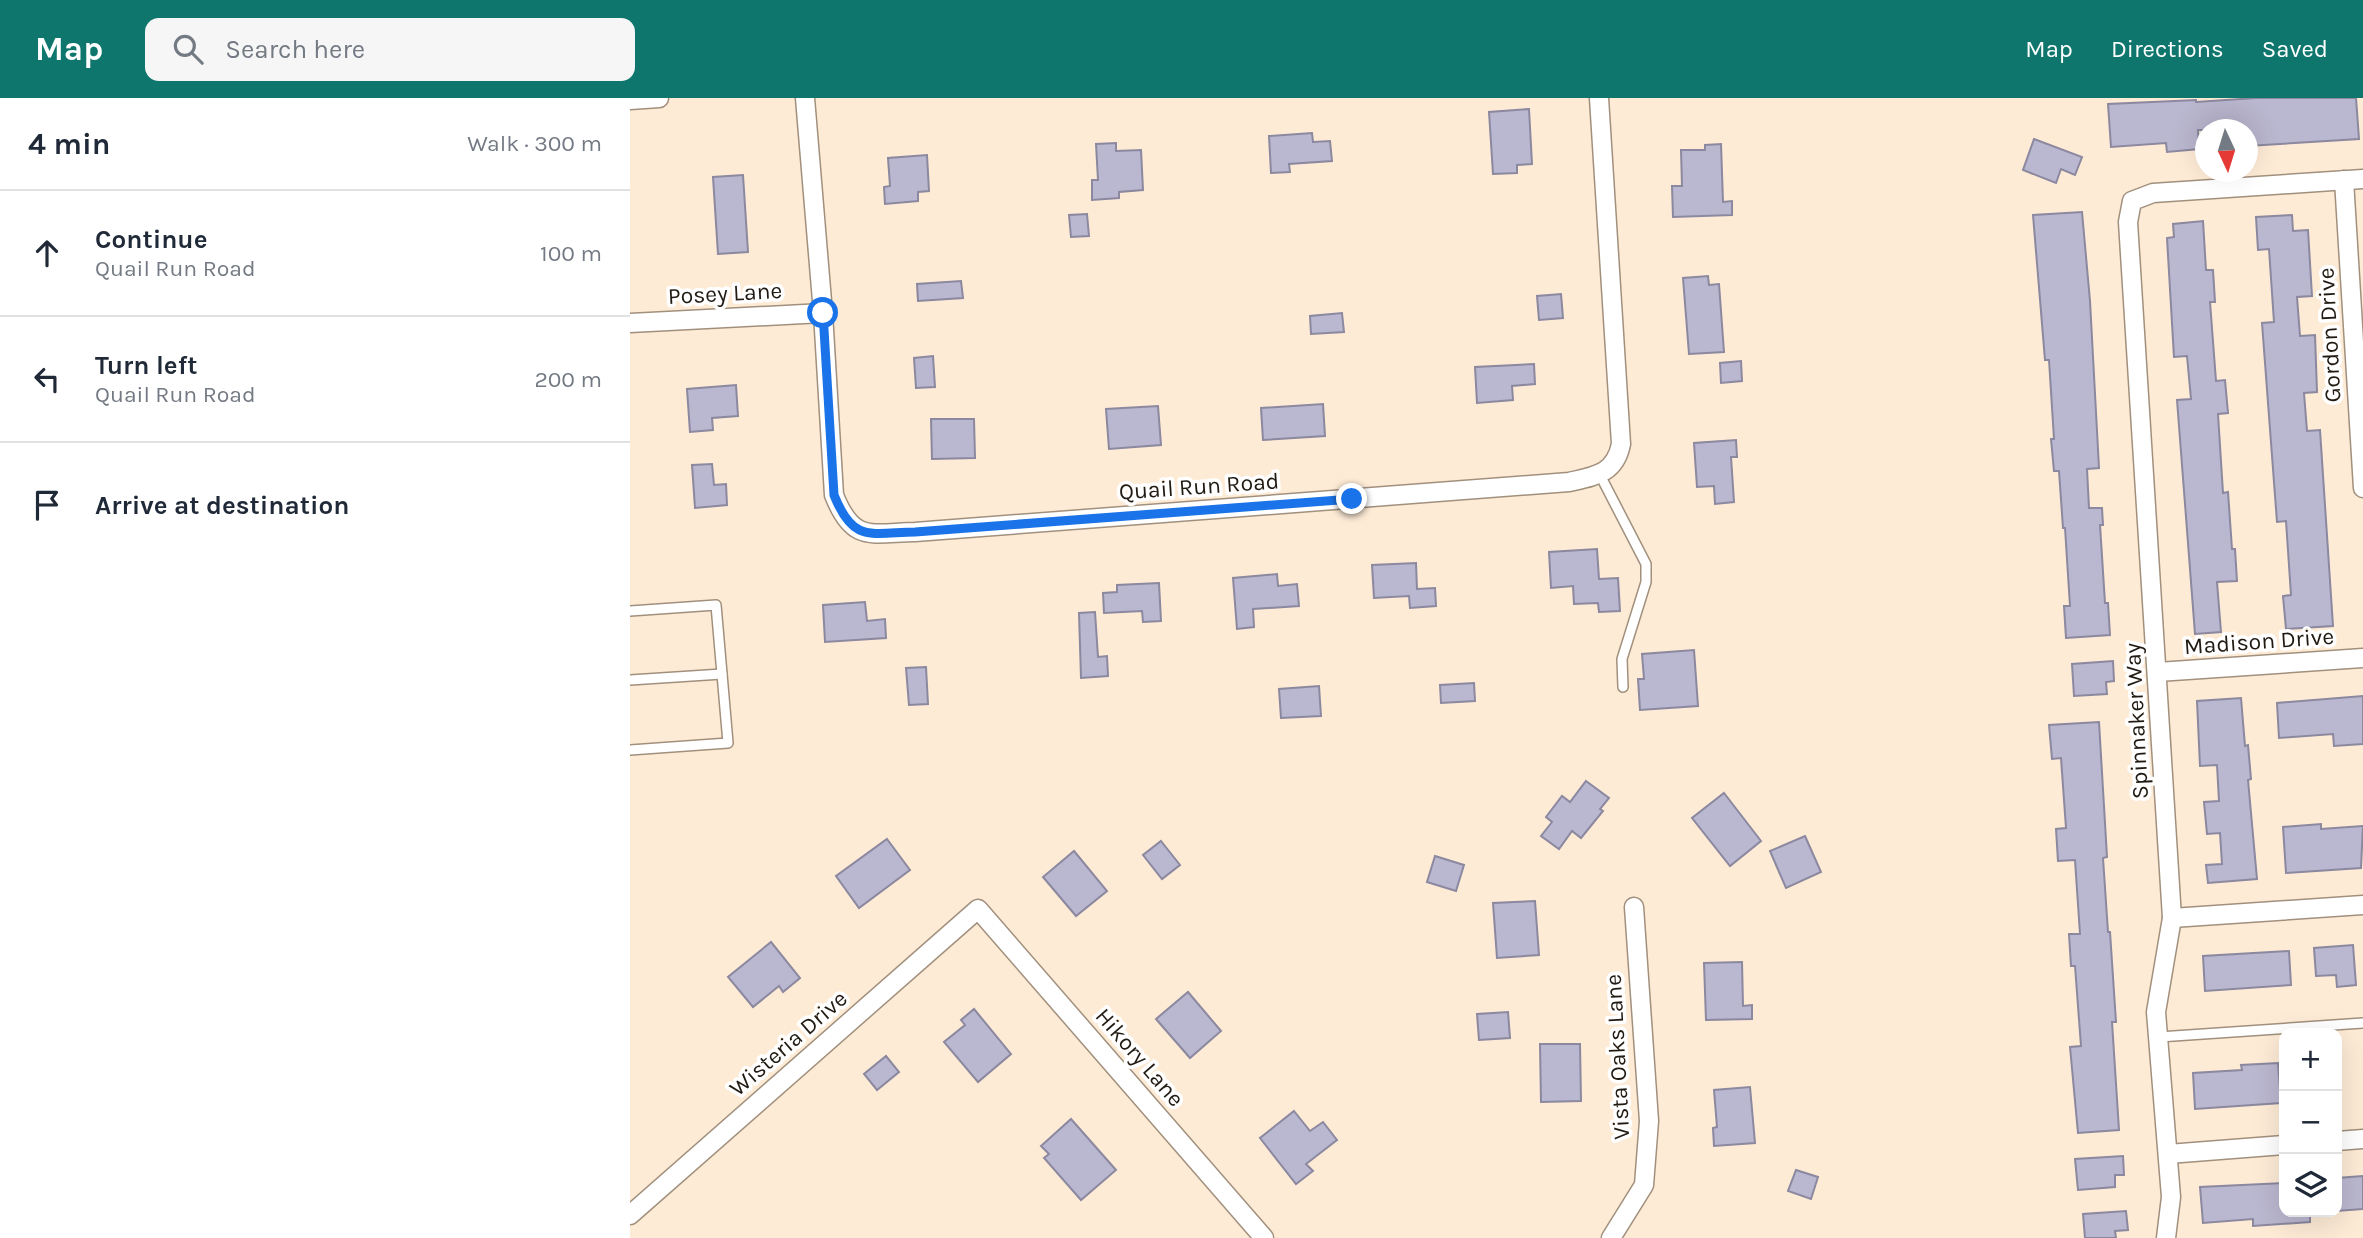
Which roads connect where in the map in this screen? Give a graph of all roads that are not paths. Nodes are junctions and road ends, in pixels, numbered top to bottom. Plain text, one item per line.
1 (659, 98) edge
2 (805, 98) edge
3 (1599, 98) edge
4 (630, 100) edge
5 (2363, 179) edge
6 (2344, 180) junction
7 (823, 313) junction
8 (630, 323) edge
9 (1599, 473) junction
10 (2363, 488) edge
11 (630, 611) edge
12 (2363, 658) edge
13 (2158, 672) junction
14 (722, 674) junction
15 (630, 680) edge
16 (1623, 687) dead end
17 (630, 750) edge
18 (2363, 905) edge
19 (1634, 907) dead end
20 (978, 909) joint
21 (2172, 918) junction
22 (2363, 1023) edge
23 (2159, 1037) junction
24 (2363, 1139) edge
25 (2342, 1141) edge
26 (2279, 1145) edge
27 (2168, 1154) junction
28 (630, 1215) edge
29 (1264, 1238) edge
30 (1611, 1238) edge
31 (2166, 1238) edge

1 - 4 street
2 - 7 street, Quail Run Road
3 - 9 street
5 - 6 street
6 - 10 street, Gordon Drive
6 - 13 street, Spinnaker Way
7 - 8 street, Posey Lane
7 - 9 street, Quail Run Road
9 - 16 lane
11 - 14 lane
12 - 13 street, Madison Drive
13 - 21 street, Spinnaker Way
14 - 15 lane
14 - 17 lane
18 - 21 street
19 - 30 street, Vista Oaks Lane
20 - 28 street, Wisteria Drive
20 - 29 street, Hikory Lane
21 - 23 street, Spinnaker Way
22 - 23 lane
23 - 27 street, Spinnaker Way
24 - 25 street
26 - 27 street
27 - 31 street, Spinnaker Way

